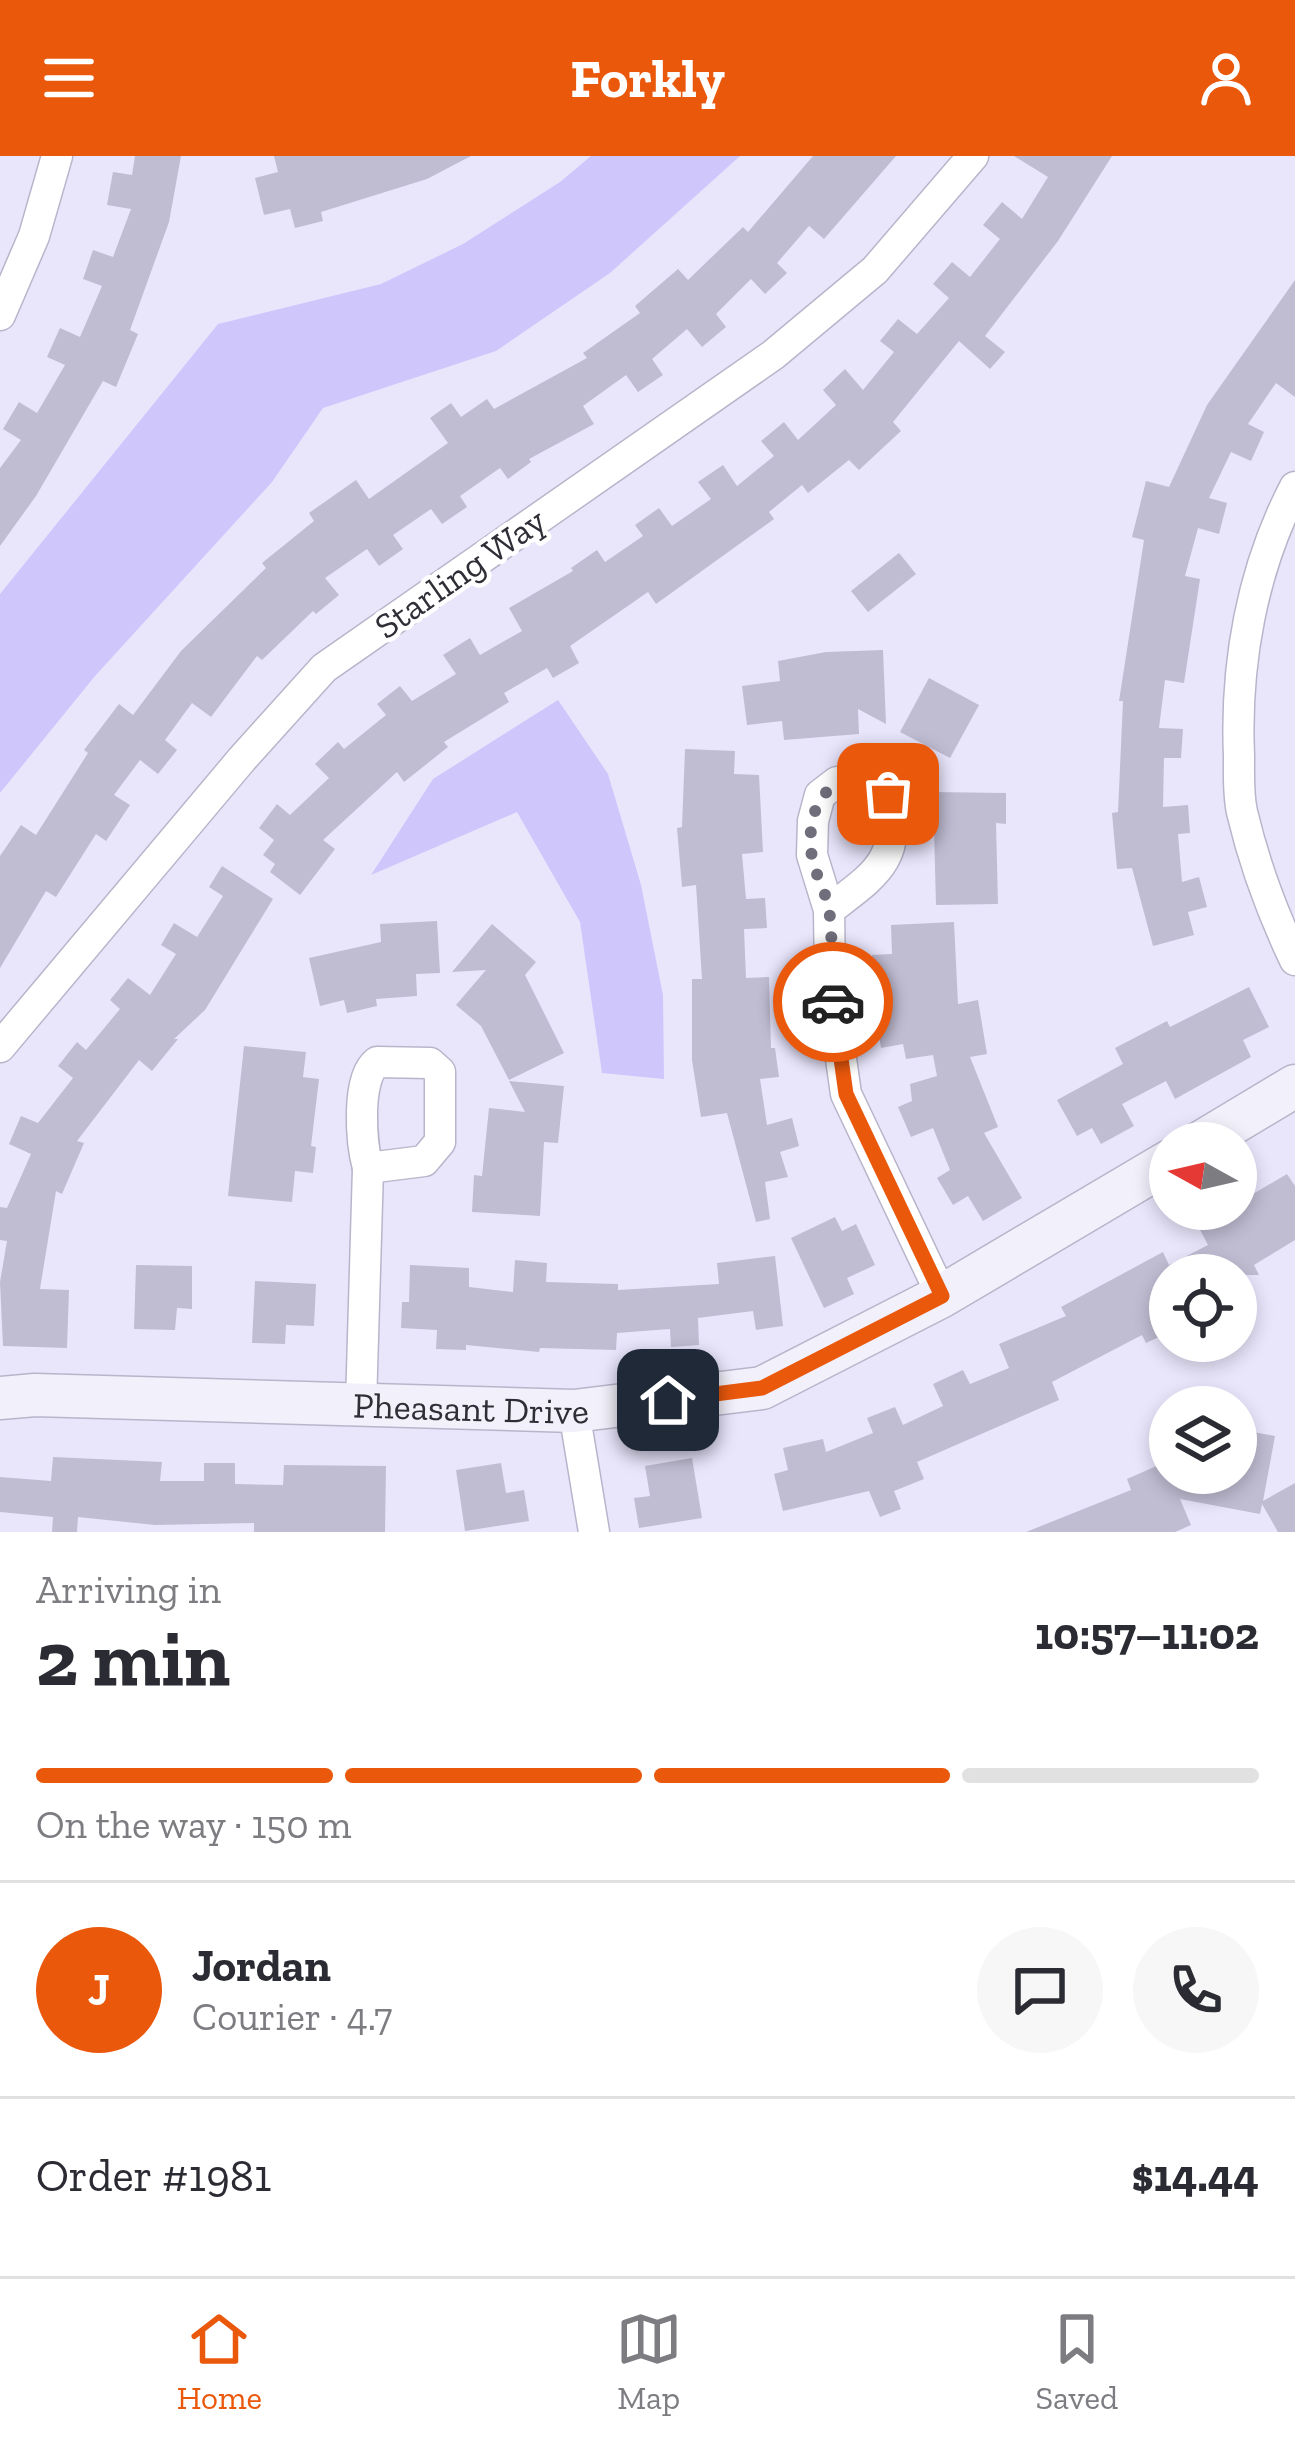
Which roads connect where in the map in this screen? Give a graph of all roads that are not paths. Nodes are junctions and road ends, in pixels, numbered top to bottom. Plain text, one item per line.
1 (57, 156) edge
2 (973, 156) edge
3 (0, 315) edge
4 (1295, 487) edge
5 (829, 910) dead end
6 (1295, 960) edge
7 (0, 1047) edge
8 (1295, 1086) edge
9 (1235, 1122) edge
10 (368, 1168) dead end
11 (1149, 1173) edge
12 (942, 1296) junction
13 (0, 1398) edge
14 (361, 1405) junction
15 (574, 1411) junction
16 (594, 1532) edge

1 - 3 street
2 - 7 street, Starling Way
4 - 6 street
5 - 12 street
8 - 9 street
10 - 14 street
11 - 12 street, Pheasant Drive
12 - 15 street, Pheasant Drive
13 - 14 street, Pheasant Drive
14 - 15 street, Pheasant Drive
15 - 16 street

